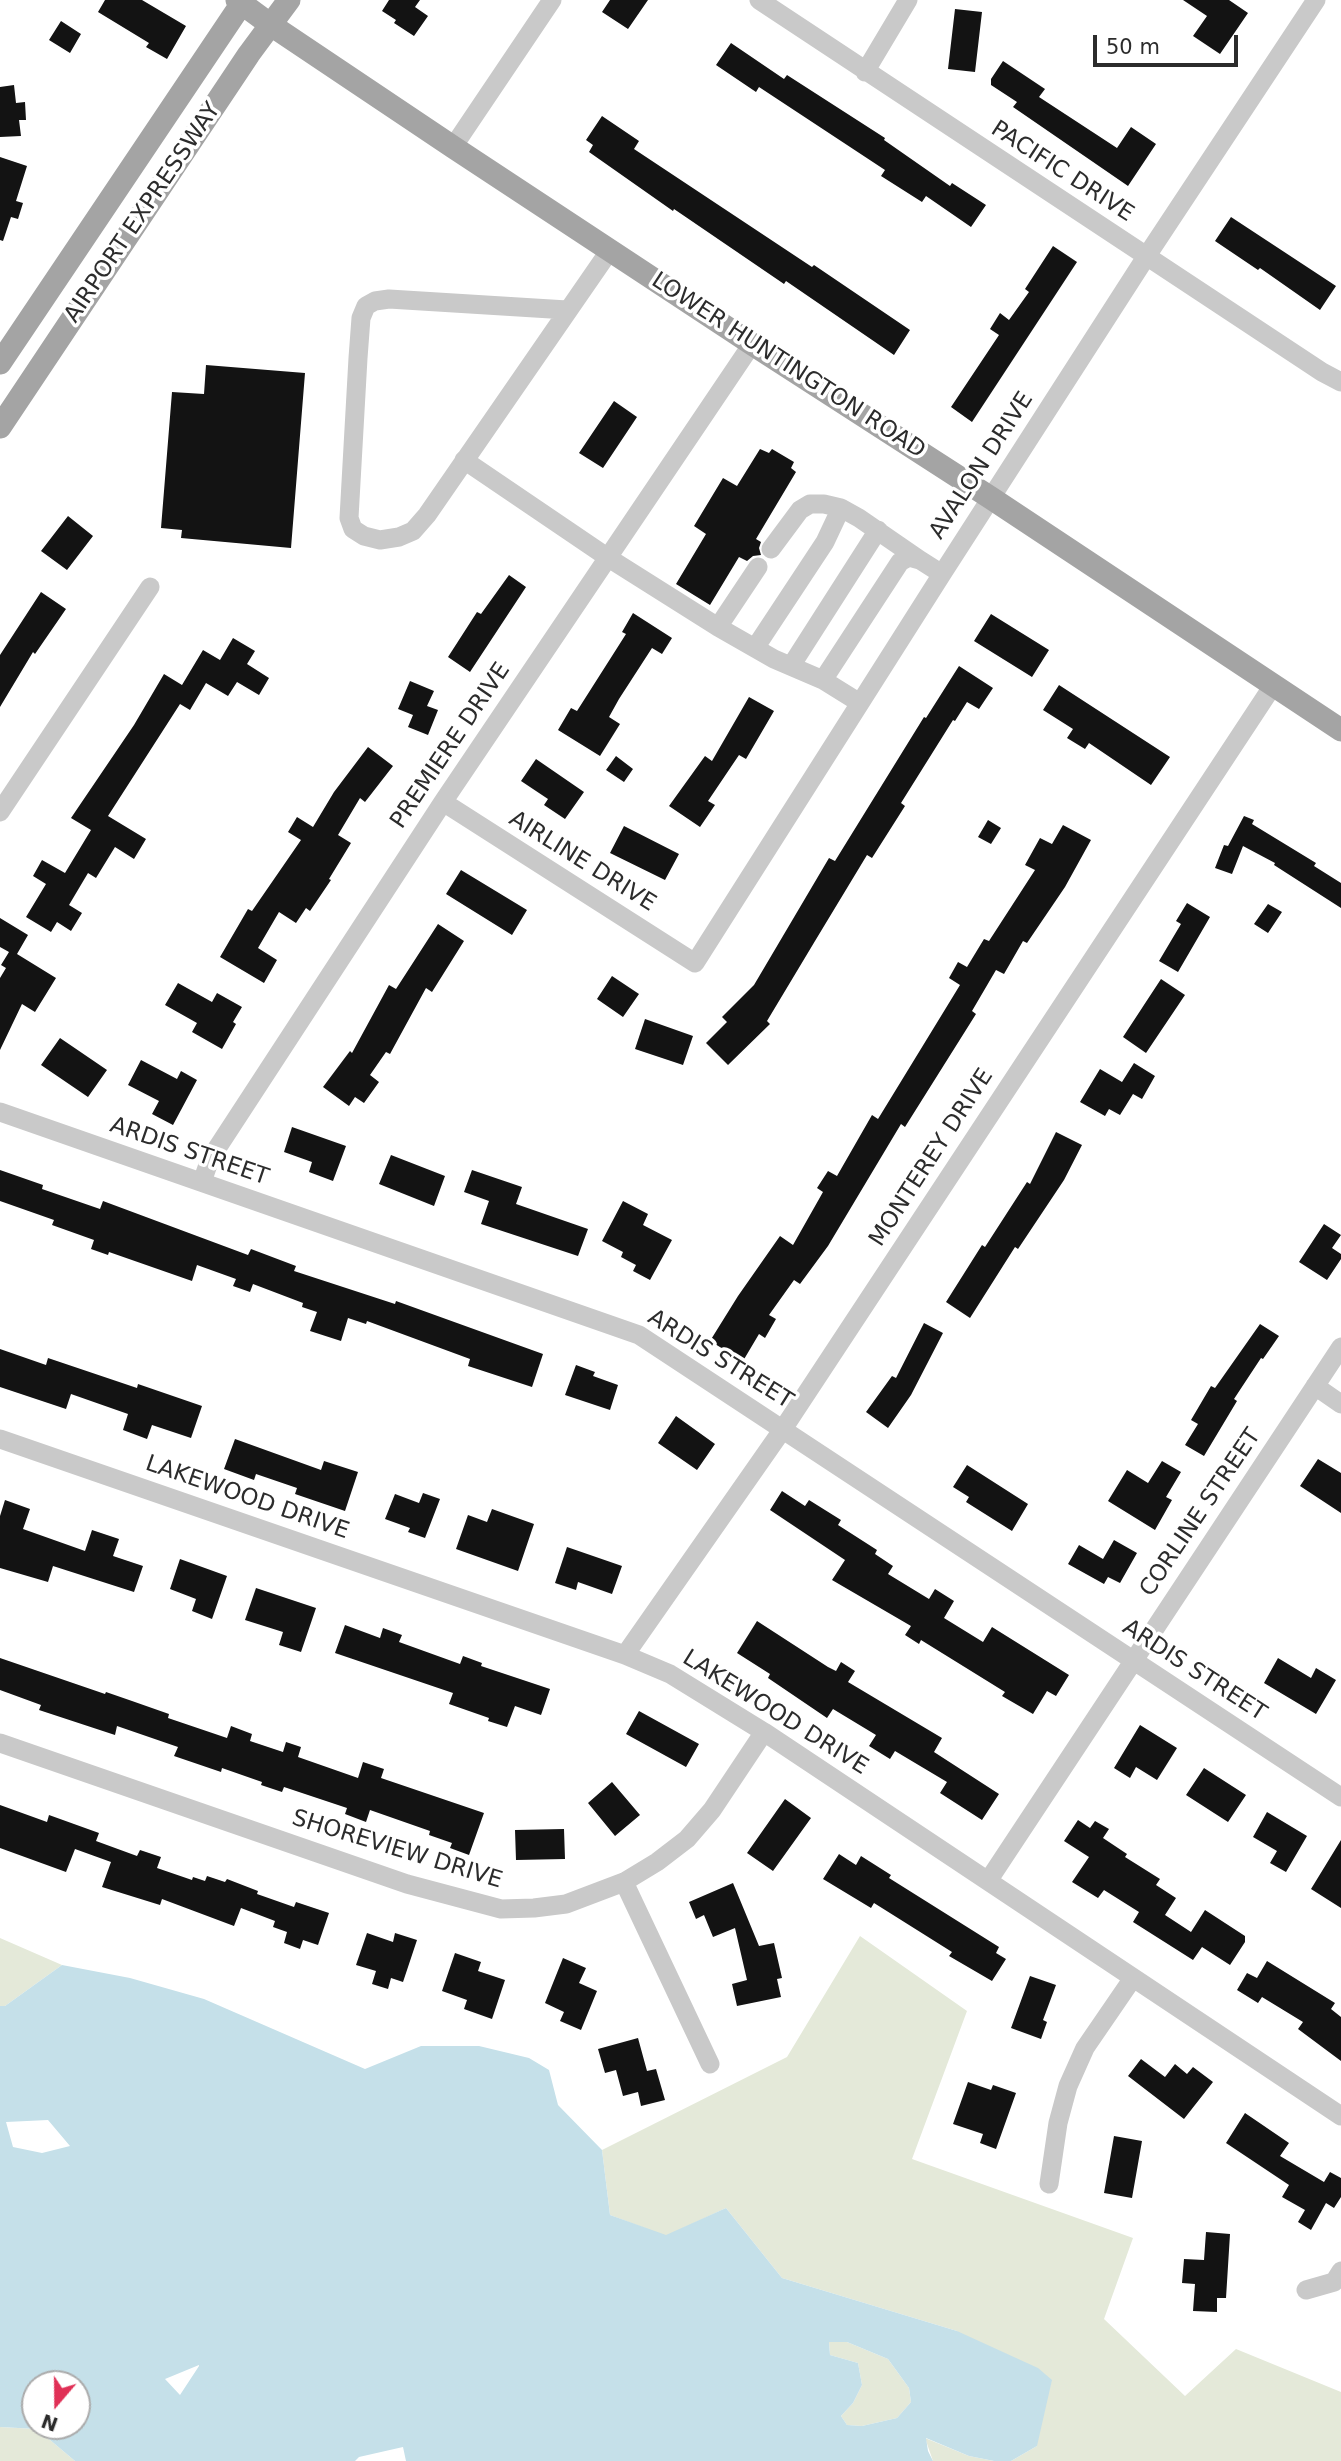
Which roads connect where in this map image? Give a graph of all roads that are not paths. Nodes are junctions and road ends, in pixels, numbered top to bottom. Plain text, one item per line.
1 (289, 0) edge
2 (552, 0) edge
3 (759, 0) edge
4 (908, 0) edge
5 (1316, 0) edge
6 (241, 1) edge
7 (271, 25) junction
8 (865, 72) junction
9 (453, 147) junction
10 (610, 250) junction
11 (1146, 257) junction
12 (567, 310) junction
13 (752, 344) junction
14 (0, 363) edge
15 (1341, 382) edge
16 (0, 427) edge
17 (464, 460) junction
18 (991, 498) junction
19 (841, 508) junction
20 (878, 530) junction
21 (771, 549) dead end
22 (607, 557) junction
23 (920, 560) junction
24 (758, 568) dead end
25 (942, 574) junction
26 (150, 587) dead end
27 (719, 627) junction
28 (755, 648) junction
29 (791, 666) junction
30 (823, 680) junction
31 (1274, 684) junction
32 (860, 703) junction
33 (1341, 730) edge
34 (443, 802) junction
35 (0, 812) edge
36 (695, 963) joint
37 (0, 1112) edge
38 (202, 1182) junction
39 (1341, 1347) edge
40 (1315, 1386) junction
41 (1341, 1404) edge
42 (783, 1429) junction
43 (0, 1439) edge
44 (625, 1655) junction
45 (1133, 1660) junction
46 (764, 1732) junction
47 (0, 1743) edge
48 (1341, 1797) edge
49 (988, 1881) junction
50 (624, 1882) junction
51 (1133, 1978) junction
52 (710, 2064) dead end
53 (1341, 2116) edge
54 (1049, 2184) dead end
55 (1341, 2271) edge
56 (1306, 2290) dead end

1 - 7 main road, AIRPORT EXPRESSWAY
2 - 9 street
3 - 8 street, PACIFIC DRIVE
4 - 8 street
5 - 11 street, AVALON DRIVE
6 - 7 main road, LOWER HUNTINGTON ROAD
6 - 14 main road, AIRPORT EXPRESSWAY
7 - 9 main road, LOWER HUNTINGTON ROAD
7 - 16 main road, AIRPORT EXPRESSWAY
8 - 11 street, PACIFIC DRIVE
9 - 10 main road, LOWER HUNTINGTON ROAD
10 - 12 street
10 - 13 main road, LOWER HUNTINGTON ROAD
11 - 15 street, PACIFIC DRIVE
11 - 18 street, AVALON DRIVE
12 - 17 street
12 - 17 street
13 - 18 main road, LOWER HUNTINGTON ROAD
13 - 22 street, PREMIERE DRIVE
17 - 22 street
18 - 25 street, AVALON DRIVE
18 - 31 main road, LOWER HUNTINGTON ROAD
19 - 20 street
19 - 21 street
19 - 28 street
20 - 23 street
20 - 29 street
22 - 27 street
22 - 34 street, PREMIERE DRIVE
23 - 25 street
23 - 30 street
24 - 27 street
25 - 32 street, AVALON DRIVE
26 - 35 street
27 - 28 street
28 - 29 street
29 - 30 street
30 - 32 street
31 - 33 main road, LOWER HUNTINGTON ROAD
31 - 42 street, MONTEREY DRIVE
32 - 36 street, AVALON DRIVE
34 - 36 street, AIRLINE DRIVE
34 - 38 street, PREMIERE DRIVE
37 - 38 street, ARDIS STREET
38 - 42 street, ARDIS STREET
39 - 40 street, CORLINE STREET
40 - 41 street
40 - 45 street, CORLINE STREET
42 - 44 street, MONTEREY DRIVE
42 - 45 street, ARDIS STREET
43 - 44 street, LAKEWOOD DRIVE
44 - 46 street, LAKEWOOD DRIVE
45 - 48 street, ARDIS STREET
45 - 49 street, CORLINE STREET
46 - 49 street, LAKEWOOD DRIVE
46 - 50 street, SHOREVIEW DRIVE
47 - 50 street, SHOREVIEW DRIVE
49 - 51 street, LAKEWOOD DRIVE
50 - 52 street
51 - 53 street, LAKEWOOD DRIVE
51 - 54 street
55 - 56 street

